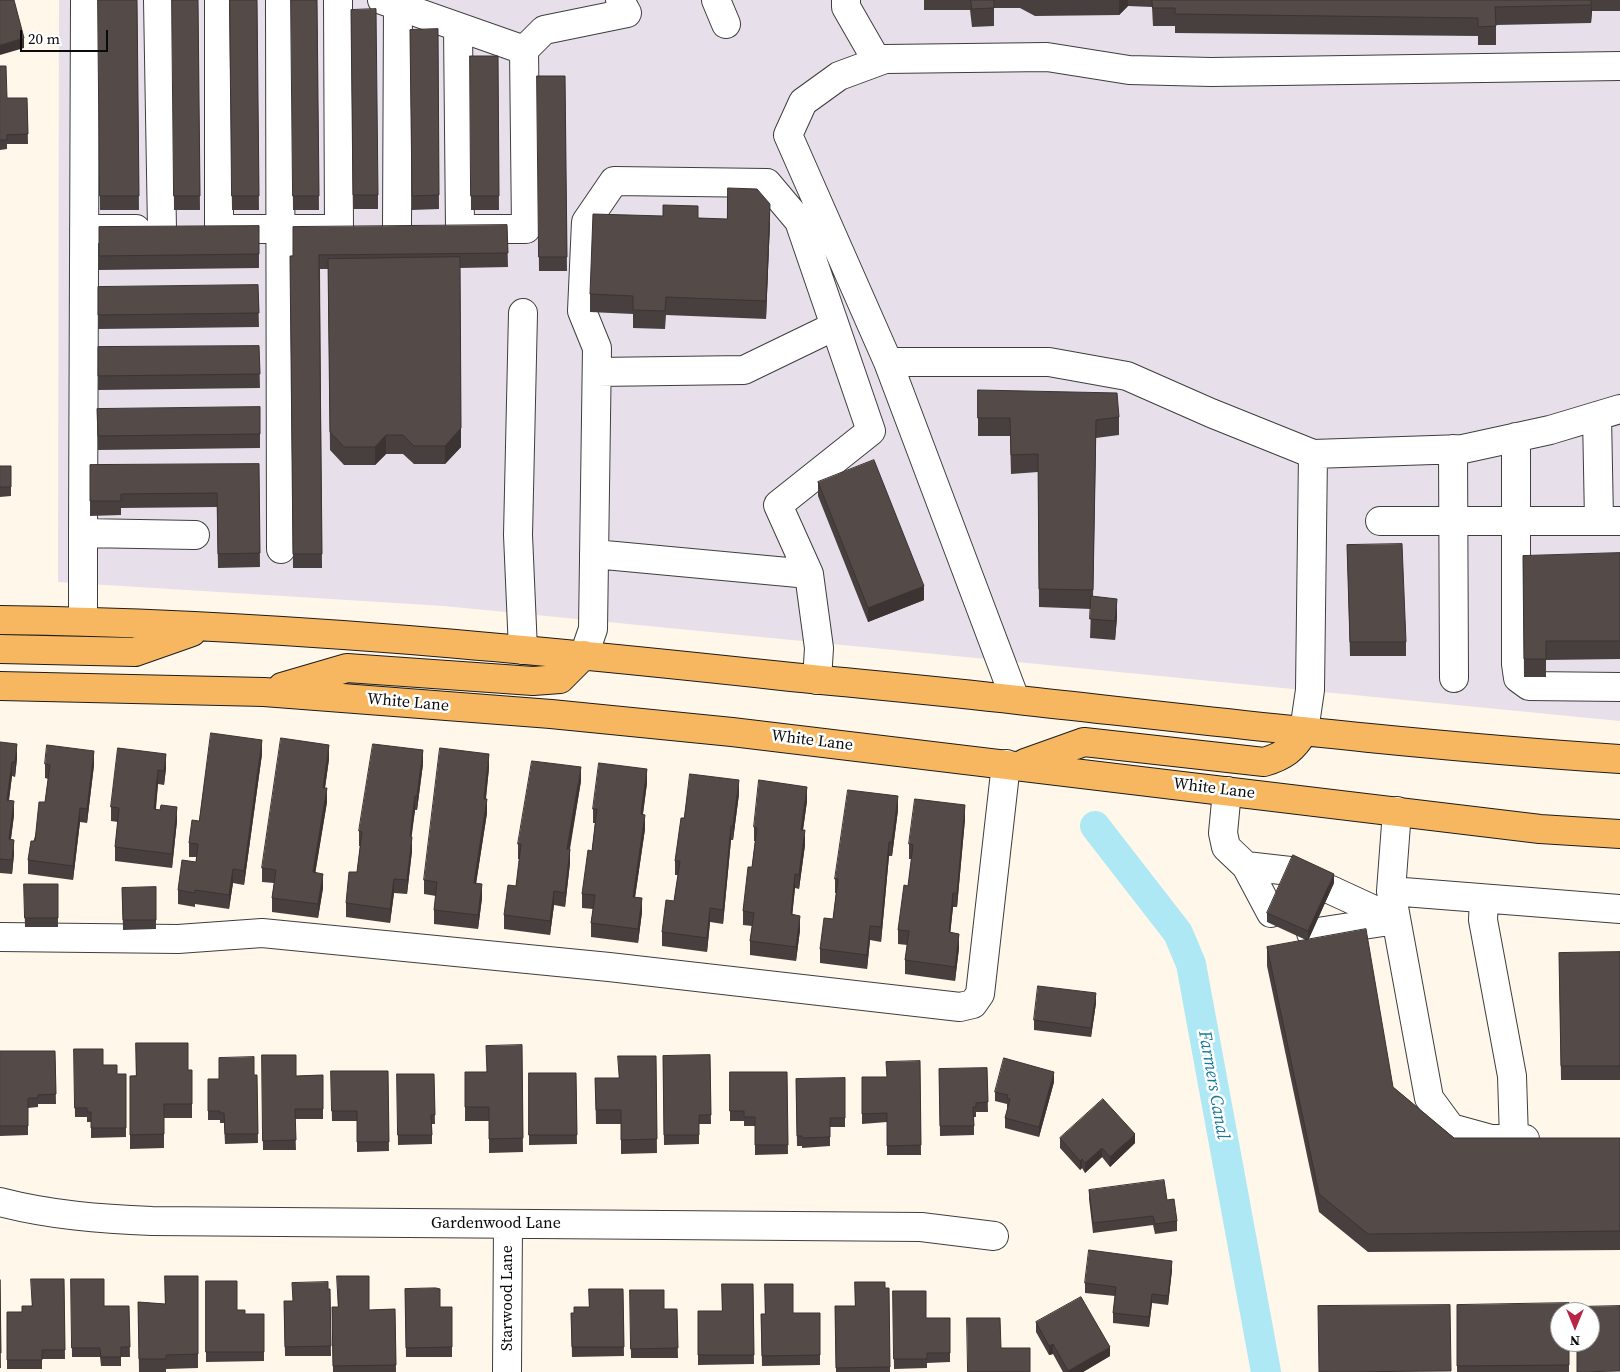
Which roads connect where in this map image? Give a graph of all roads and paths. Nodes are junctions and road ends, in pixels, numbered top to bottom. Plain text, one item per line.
1 (85, 0) edge
2 (158, 0) edge
3 (219, 0) edge
4 (280, 0) edge
5 (338, 0) edge
6 (620, 0) edge
7 (846, 0) edge
8 (390, 3) edge
9 (458, 27) junction
10 (524, 50) junction
11 (877, 61) junction
12 (1620, 66) edge
13 (339, 229) junction
14 (396, 229) junction
15 (460, 229) junction
16 (84, 230) junction
17 (162, 230) junction
18 (219, 230) junction
19 (281, 230) junction
20 (251, 287) edge
21 (281, 287) junction
22 (113, 288) edge
23 (83, 289) junction
24 (524, 313) dead end
25 (835, 326) junction
26 (83, 349) junction
27 (113, 349) edge
28 (251, 349) edge
29 (281, 349) junction
30 (888, 362) junction
31 (597, 372) junction
32 (281, 408) junction
33 (83, 409) junction
34 (113, 409) edge
35 (251, 409) edge
36 (1608, 412) edge
37 (1516, 437) junction
38 (1453, 450) junction
39 (1313, 454) junction
40 (282, 465) junction
41 (252, 466) edge
42 (113, 467) edge
43 (83, 468) junction
44 (1453, 520) junction
45 (1609, 520) edge
46 (1380, 521) dead end
47 (1517, 521) junction
48 (83, 533) junction
49 (195, 535) dead end
50 (282, 549) dead end
51 (594, 554) junction
52 (809, 574) junction
53 (0, 620) edge
54 (83, 621) junction
55 (203, 628) junction
56 (0, 649) edge
57 (523, 650) junction
58 (584, 655) junction
59 (1454, 678) dead end
60 (817, 680) junction
61 (0, 686) edge
62 (1620, 688) edge
63 (264, 692) junction
64 (1015, 699) junction
65 (1304, 731) junction
66 (1620, 759) edge
67 (1012, 765) junction
68 (1227, 791) junction
69 (1396, 811) junction
70 (1620, 834) edge
71 (1246, 866) junction
72 (1391, 891) junction
73 (1484, 899) junction
74 (1620, 909) edge
75 (1396, 920) junction
76 (0, 937) edge
77 (1514, 1139) junction
78 (1552, 1139) edge
79 (0, 1202) edge
80 (508, 1224) junction
81 (994, 1236) dead end
82 (507, 1372) edge

1 - 16 street
2 - 17 street
3 - 18 street
4 - 19 street
5 - 13 street
6 - 10 street
7 - 11 street
8 - 9 street
8 - 14 street
9 - 10 street
9 - 15 street
10 - 15 street
11 - 12 street
11 - 30 street
13 - 14 street
13 - 19 street
14 - 15 street
16 - 17 street
16 - 23 street
17 - 18 street
18 - 19 street
19 - 21 street
20 - 21 street
21 - 29 street
22 - 23 street
23 - 26 street
24 - 57 street
25 - 31 street
25 - 31 street
25 - 52 street
26 - 27 street
26 - 33 street
28 - 29 street
29 - 32 street
30 - 39 street
30 - 64 street
31 - 51 street
32 - 35 street
32 - 40 street
33 - 34 street
33 - 43 street
36 - 37 street
36 - 45 street
37 - 38 street
37 - 47 street
38 - 39 street
38 - 44 street
39 - 65 street
40 - 41 street
40 - 50 street
42 - 43 street
43 - 48 street
44 - 46 street
44 - 47 street
44 - 59 street
45 - 47 street
47 - 62 street
48 - 49 street
48 - 54 street
51 - 52 street
51 - 58 street
52 - 60 street
53 - 54 main road
54 - 55 main road
55 - 56 main road
55 - 57 main road
57 - 58 main road
58 - 60 main road
58 - 63 main road
60 - 64 main road
61 - 63 main road, White Lane
63 - 67 main road, White Lane
64 - 65 main road
65 - 66 main road
65 - 67 main road
67 - 68 main road, White Lane
67 - 76 street
68 - 69 main road, White Lane
68 - 71 street
69 - 70 main road, White Lane
69 - 72 street
71 - 71 street
72 - 73 street
72 - 75 street
73 - 74 street
73 - 77 street
75 - 75 street
75 - 77 street
77 - 78 street
79 - 80 street, Gardenwood Lane
80 - 81 street, Gardenwood Lane
80 - 82 street, Starwood Lane

